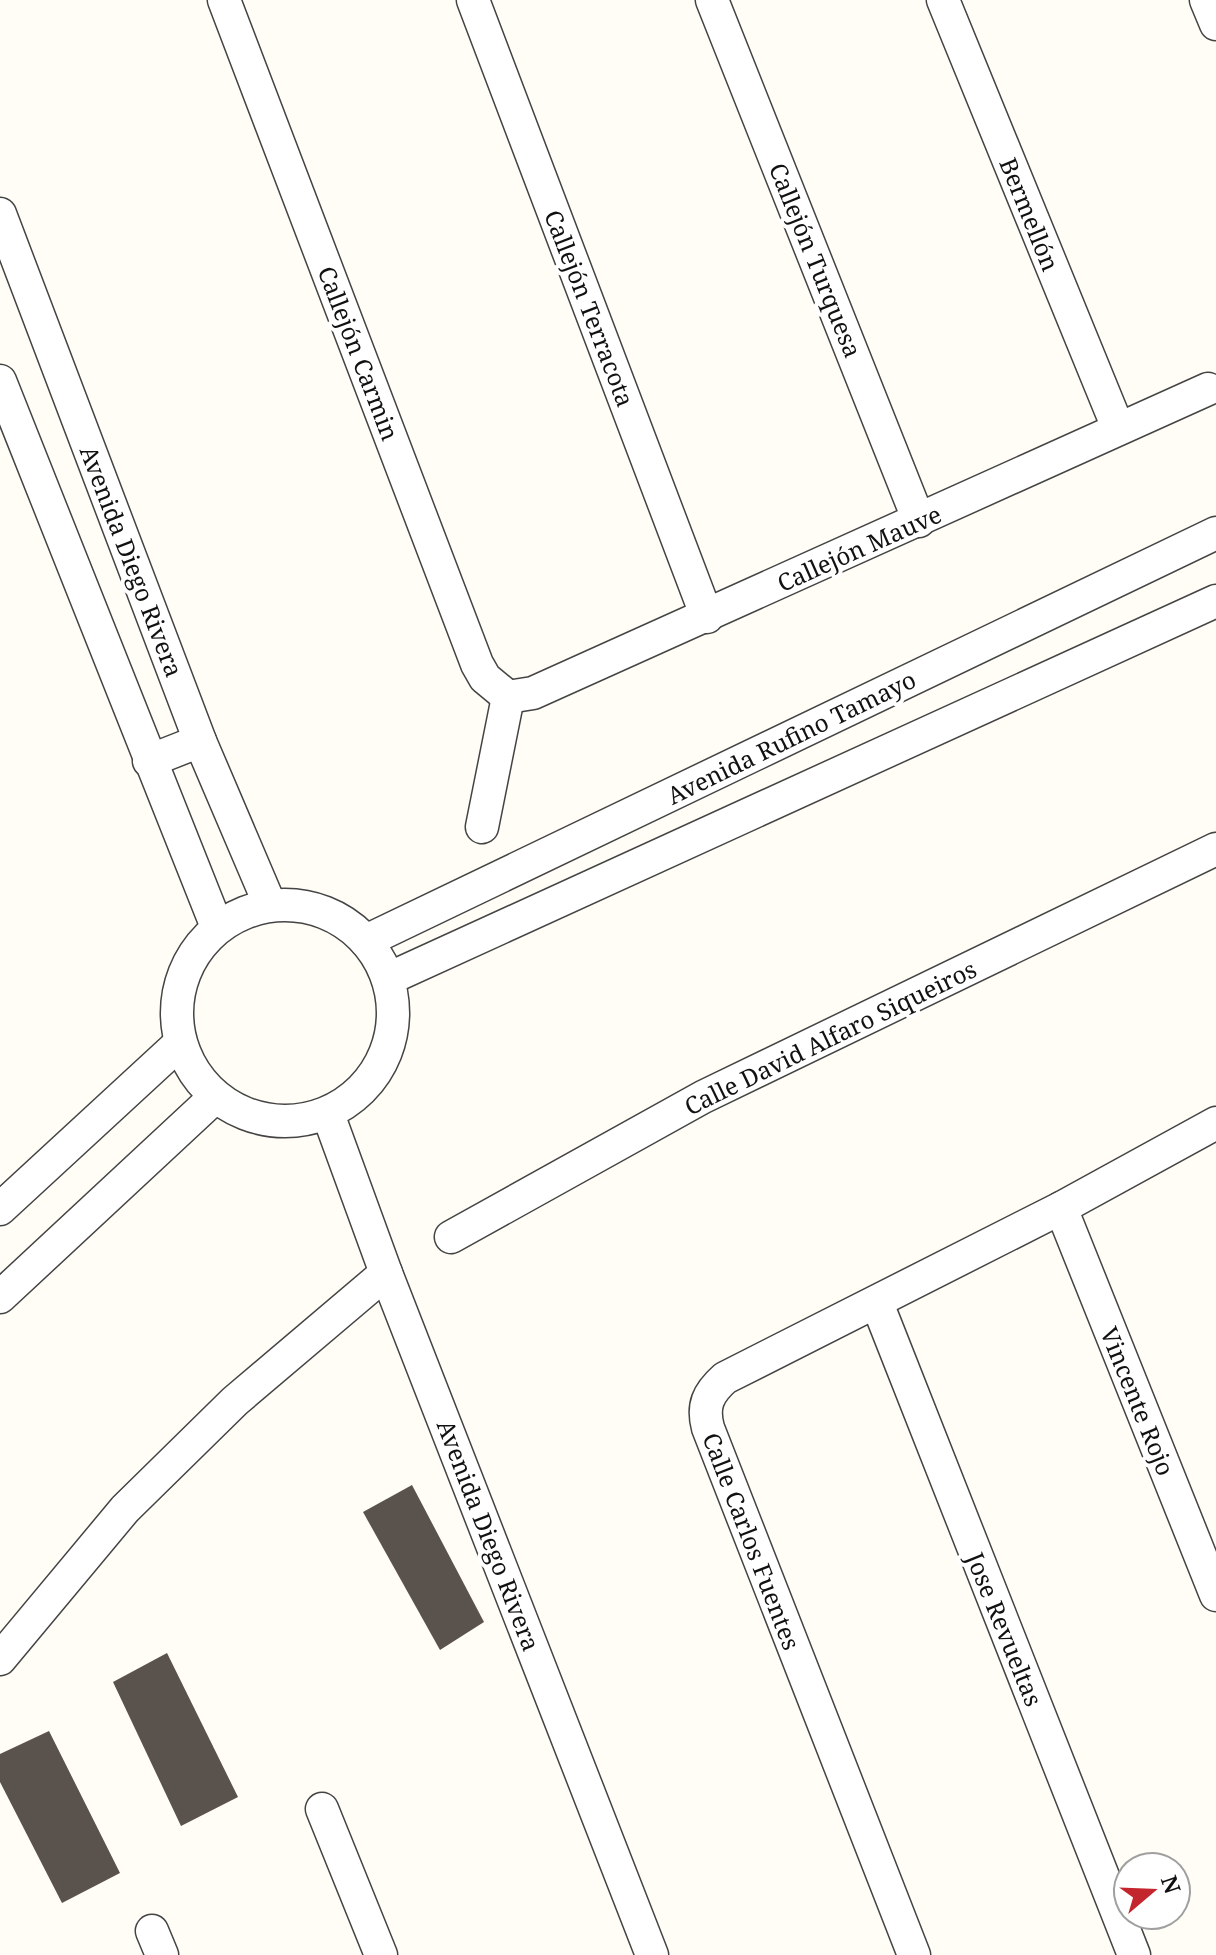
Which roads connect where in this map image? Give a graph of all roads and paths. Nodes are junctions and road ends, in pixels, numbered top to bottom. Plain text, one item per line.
1 (224, 0) edge
2 (473, 0) edge
3 (712, 0) edge
4 (943, 0) edge
5 (1206, 0) edge
6 (1216, 24) edge
7 (0, 214) edge
8 (0, 381) edge
9 (1208, 389) dead end
10 (1118, 428) junction
11 (919, 521) junction
12 (1216, 533) edge
13 (1216, 601) edge
14 (707, 617) junction
15 (508, 697) junction
16 (200, 741) junction
17 (149, 761) junction
18 (482, 827) dead end
19 (1216, 849) edge
20 (270, 905) junction
21 (217, 927) junction
22 (366, 941) junction
23 (388, 979) junction
24 (180, 1043) junction
25 (215, 1097) junction
26 (328, 1114) junction
27 (1216, 1123) edge
28 (1061, 1208) junction
29 (0, 1209) edge
30 (451, 1237) dead end
31 (386, 1273) junction
32 (0, 1297) edge
33 (877, 1303) junction
34 (1216, 1595) edge
35 (0, 1659) edge
36 (322, 1809) dead end
37 (381, 1955) edge
38 (652, 1955) edge
39 (914, 1955) edge
40 (1134, 1955) edge

1 - 15 street, Callejón Carmin
2 - 14 street, Callejón Terracota
3 - 11 street, Callejón Turquesa
4 - 10 street, Bermellón
5 - 6 street
7 - 16 street, Avenida Diego Rivera
8 - 17 street
9 - 10 street, Callejón Mauve
10 - 11 street, Callejón Mauve
11 - 14 street, Callejón Mauve
12 - 22 street, Avenida Rufino Tamayo
13 - 23 street, Avenida Rufino Tamayo
14 - 15 street, Callejón Mauve
15 - 18 street
16 - 17 street
16 - 20 street, Avenida Diego Rivera
17 - 21 street
19 - 30 street, Calle David Alfaro Siqueiros
20 - 21 street
20 - 22 street
21 - 24 street
22 - 23 street
23 - 26 street
24 - 25 street
24 - 29 street
25 - 26 street
25 - 32 street
26 - 31 street, Avenida Diego Rivera
27 - 28 street, Calle Carlos Fuentes
28 - 33 street, Calle Carlos Fuentes
28 - 34 street, Vincente Rojo
31 - 35 street
31 - 38 street, Avenida Diego Rivera
33 - 39 street, Calle Carlos Fuentes
33 - 40 street, Jose Revueltas
36 - 37 street

